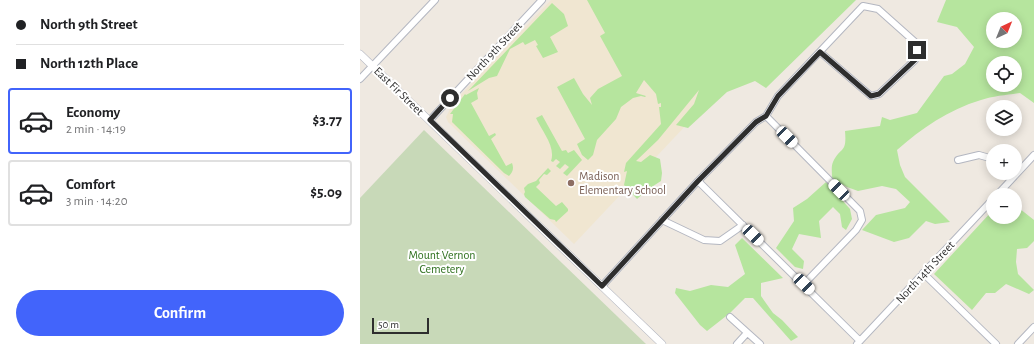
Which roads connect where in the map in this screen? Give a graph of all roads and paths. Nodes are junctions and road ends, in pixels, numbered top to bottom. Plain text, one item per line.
1 (435, 0) edge
2 (542, 0) edge
3 (820, 52) junction
4 (360, 54) edge
5 (372, 65) junction
6 (360, 79) edge
7 (766, 116) junction
8 (430, 120) junction
9 (1034, 155) edge
10 (986, 157) edge
11 (958, 160) dead end
12 (1022, 165) edge
13 (698, 181) junction
14 (986, 206) edge
15 (662, 220) junction
16 (743, 225) junction
17 (923, 273) junction
18 (804, 284) junction
19 (602, 286) junction
20 (730, 317) dead end
21 (1034, 327) edge
22 (747, 333) junction
23 (859, 342) edge
24 (662, 344) edge
25 (737, 344) edge
26 (760, 344) edge
27 (996, 344) edge
28 (1018, 344) edge

1 - 5 street
2 - 8 street, North 9th Street
3 - 3 street
3 - 7 street
4 - 5 street, East Fir Street
5 - 6 street
5 - 8 street, East Fir Street
7 - 13 street
7 - 18 street
8 - 19 street, East Fir Street
9 - 12 street
10 - 11 street
13 - 15 street
13 - 16 street
14 - 17 street, North 14th Street
15 - 16 street
15 - 19 street
16 - 18 street
17 - 23 street, North 14th Street
17 - 27 street
18 - 23 street
19 - 24 street, East Fir Street
20 - 22 street
21 - 28 street
22 - 25 street
22 - 26 street

